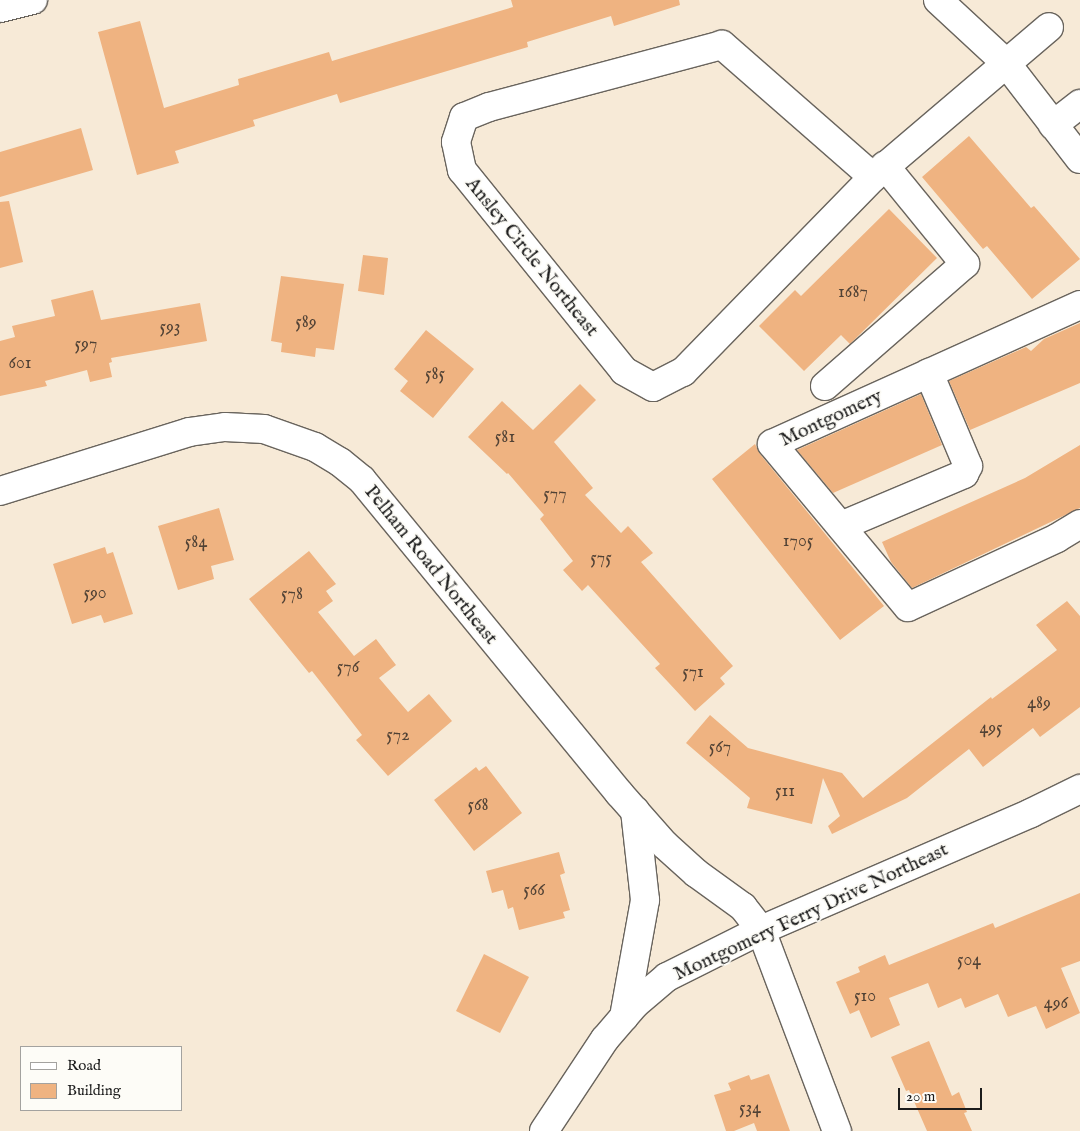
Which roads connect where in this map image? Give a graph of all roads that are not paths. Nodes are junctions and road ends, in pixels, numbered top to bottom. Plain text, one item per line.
1 (33, 0) edge
2 (938, 0) edge
3 (0, 8) edge
4 (1049, 27) dead end
5 (1006, 63) junction
6 (1080, 104) edge
7 (1054, 125) junction
8 (1080, 159) edge
9 (879, 172) junction
10 (1080, 305) edge
11 (929, 373) junction
12 (825, 386) dead end
13 (0, 491) edge
14 (1080, 524) edge
15 (841, 526) junction
16 (1080, 789) edge
17 (635, 811) junction
18 (761, 930) junction
19 (624, 1017) junction
20 (544, 1131) edge
21 (837, 1131) edge

1 - 3 street
2 - 5 street
4 - 5 street, Ansley Circle Northeast
5 - 7 street
5 - 9 street, Ansley Circle Northeast
6 - 7 street
7 - 8 street
9 - 9 street, Ansley Circle Northeast
9 - 12 street, Ansley Circle Northeast
10 - 11 street, Montgomery
11 - 15 street
11 - 15 street, Montgomery
13 - 17 street, Pelham Road Northeast
14 - 15 street, Montgomery
16 - 18 street, Montgomery Ferry Drive Northeast
17 - 18 street, Pelham Road Northeast
17 - 19 street
18 - 19 street, Montgomery Ferry Drive Northeast
18 - 21 street, Pelham Road Northeast
19 - 20 street, Montgomery Ferry Drive Northeast

